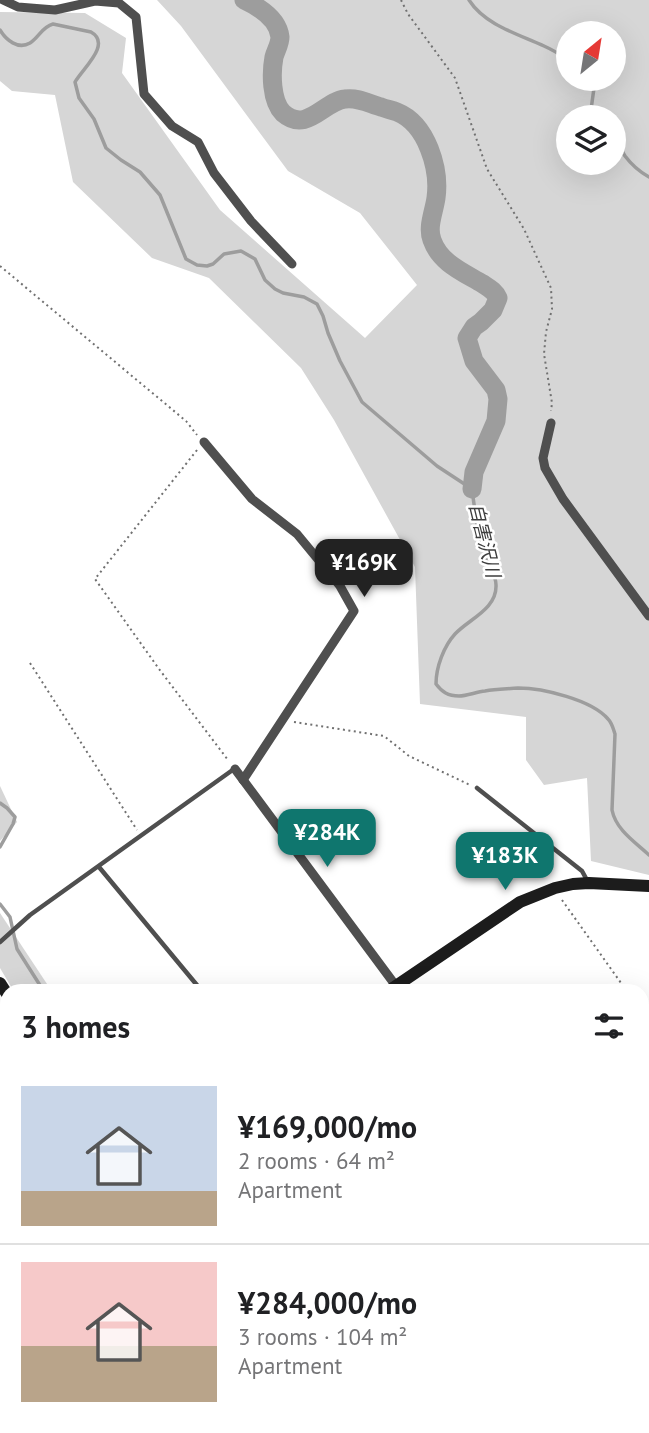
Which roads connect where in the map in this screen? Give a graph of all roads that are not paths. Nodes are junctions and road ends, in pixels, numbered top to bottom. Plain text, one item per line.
1 (3, 0) edge
2 (292, 264) dead end
3 (551, 423) road end
4 (204, 442) road end
5 (649, 616) edge
6 (235, 769) joint
7 (243, 780) junction
8 (477, 788) road end
9 (99, 867) junction
10 (589, 883) junction
11 (649, 886) edge
12 (0, 942) edge
13 (196, 984) edge
14 (390, 984) edge
15 (399, 984) edge

1 - 2 street
3 - 5 street
4 - 7 street
6 - 7 street
6 - 9 lane
7 - 14 street
8 - 10 lane
9 - 12 lane
9 - 13 lane
10 - 11 street
10 - 15 street

